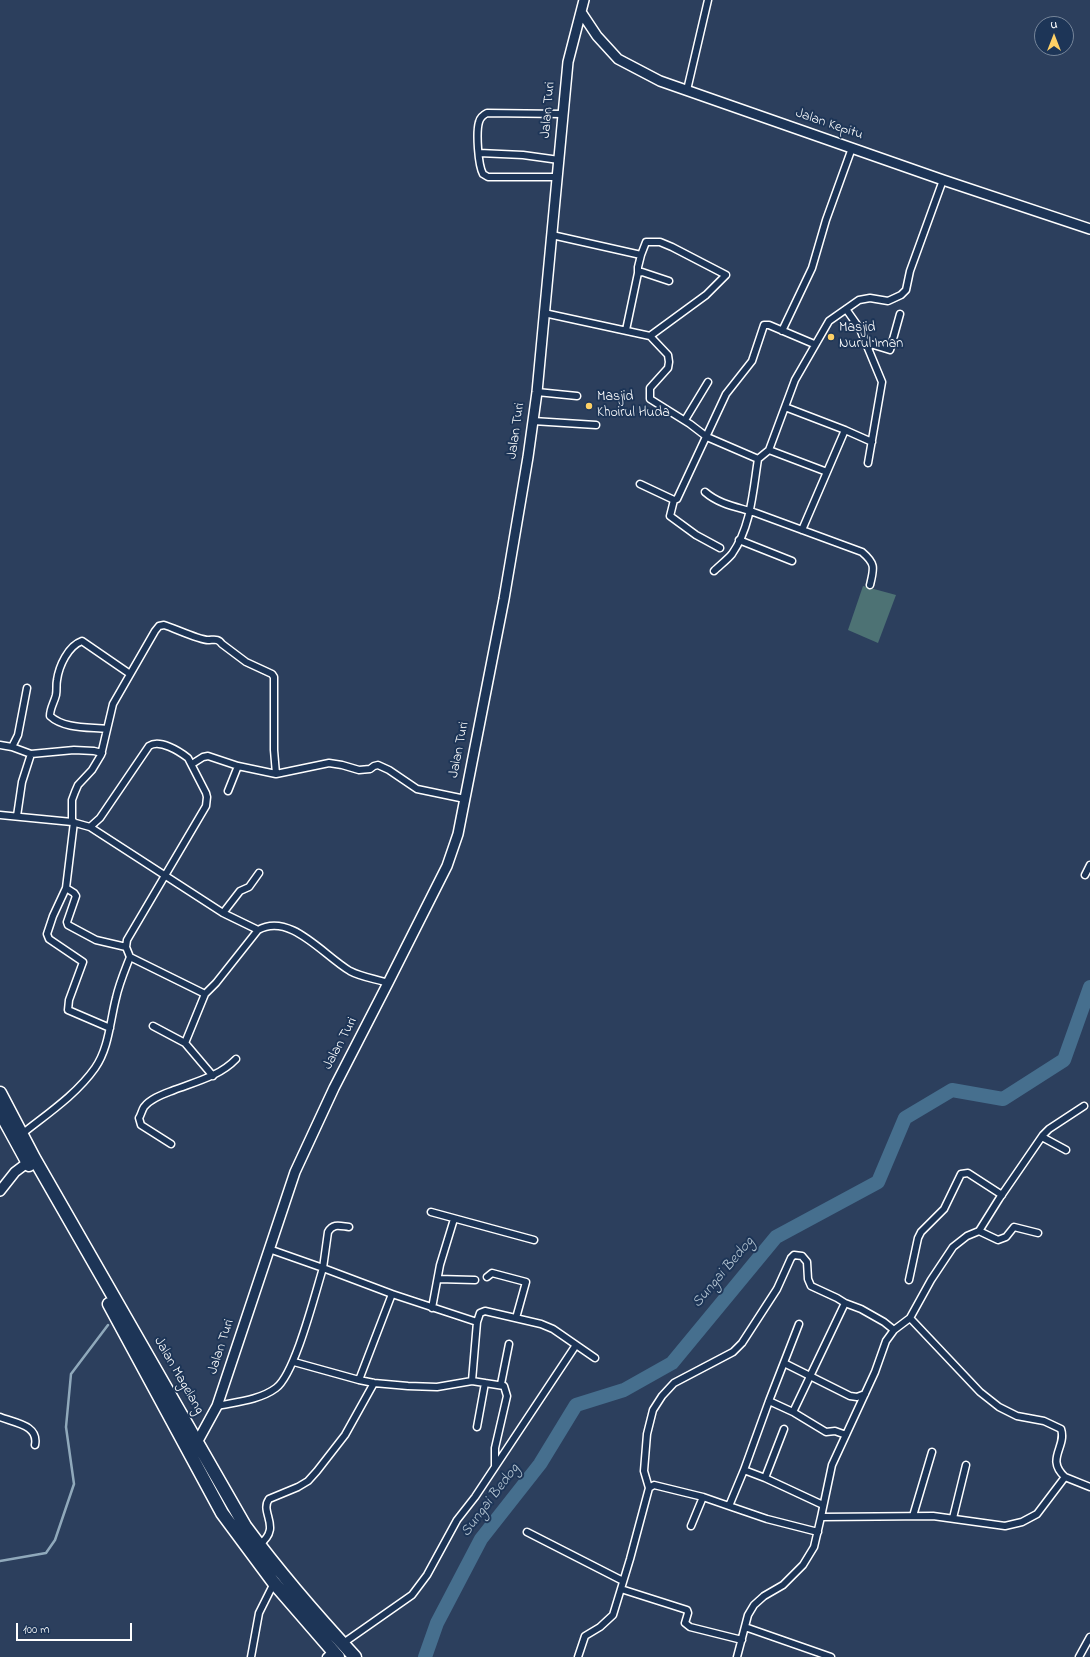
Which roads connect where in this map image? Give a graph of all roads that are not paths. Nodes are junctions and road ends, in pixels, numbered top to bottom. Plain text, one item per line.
1 (584, 0) edge
2 (708, 0) edge
3 (581, 12) junction
4 (575, 34) junction
5 (597, 36) junction
6 (687, 90) junction
7 (563, 114) junction
8 (852, 148) junction
9 (479, 153) junction
10 (559, 160) junction
11 (557, 177) junction
12 (943, 180) junction
13 (1090, 229) edge
14 (552, 236) junction
15 (641, 255) junction
16 (638, 272) junction
17 (669, 281) dead end
18 (846, 309) junction
19 (544, 312) junction
20 (900, 314) dead end
21 (626, 330) junction
22 (782, 331) junction
23 (650, 336) junction
24 (867, 343) junction
25 (814, 344) junction
26 (708, 382) dead end
27 (537, 392) junction
28 (577, 396) dead end
29 (785, 407) junction
30 (685, 420) junction
31 (533, 421) junction
32 (596, 425) dead end
33 (845, 430) junction
34 (707, 437) junction
35 (872, 442) junction
36 (769, 450) junction
37 (758, 459) junction
38 (868, 463) dead end
39 (827, 472) junction
40 (640, 484) dead end
41 (705, 492) dead end
42 (674, 500) junction
43 (750, 511) junction
44 (802, 530) junction
45 (739, 540) junction
46 (720, 548) dead end
47 (792, 561) dead end
48 (714, 571) dead end
49 (870, 585) dead end
50 (130, 674) junction
51 (27, 688) dead end
52 (107, 729) junction
53 (0, 745) edge
54 (12, 747) junction
55 (102, 753) junction
56 (31, 754) junction
57 (192, 764) junction
58 (238, 766) junction
59 (276, 774) junction
60 (228, 791) dead end
61 (465, 799) junction
62 (0, 815) edge
63 (17, 816) junction
64 (73, 822) junction
65 (90, 827) junction
66 (1090, 865) edge
67 (259, 873) dead end
68 (1085, 875) dead end
69 (166, 876) junction
70 (66, 888) junction
71 (223, 912) junction
72 (258, 930) junction
73 (126, 947) junction
74 (130, 957) junction
75 (388, 983) junction
76 (205, 994) junction
77 (153, 1026) dead end
78 (110, 1028) junction
79 (186, 1043) junction
80 (236, 1058) dead end
81 (213, 1076) junction
82 (0, 1093) edge
83 (1084, 1106) dead end
84 (0, 1112) edge
85 (22, 1134) junction
86 (1042, 1138) junction
87 (170, 1144) dead end
88 (1066, 1150) dead end
89 (31, 1160) junction
90 (0, 1191) edge
91 (1002, 1195) junction
92 (431, 1212) dead end
93 (454, 1218) junction
94 (349, 1227) dead end
95 (979, 1231) junction
96 (1038, 1233) dead end
97 (534, 1240) dead end
98 (269, 1249) junction
99 (323, 1268) junction
100 (487, 1277) dead end
101 (438, 1279) junction
102 (475, 1280) dead end
103 (909, 1280) dead end
104 (392, 1294) junction
105 (845, 1304) junction
106 (432, 1308) junction
107 (516, 1318) junction
108 (910, 1318) junction
109 (477, 1322) junction
110 (799, 1324) dead end
111 (894, 1330) junction
112 (509, 1344) dead end
113 (576, 1344) junction
114 (595, 1358) dead end
115 (294, 1362) junction
116 (784, 1364) junction
117 (811, 1377) junction
118 (359, 1380) junction
119 (472, 1381) junction
120 (374, 1383) junction
121 (486, 1383) junction
122 (501, 1384) junction
123 (865, 1394) junction
124 (769, 1401) junction
125 (217, 1406) junction
126 (793, 1412) junction
127 (0, 1417) edge
128 (477, 1428) dead end
129 (784, 1429) dead end
130 (846, 1435) junction
131 (198, 1443) junction
132 (35, 1445) dead end
133 (932, 1452) dead end
134 (190, 1454) junction
135 (966, 1465) dead end
136 (495, 1466) junction
137 (744, 1470) junction
138 (1065, 1477) junction
139 (765, 1478) junction
140 (1090, 1487) edge
141 (649, 1488) junction
142 (703, 1497) junction
143 (823, 1505) junction
144 (728, 1506) junction
145 (913, 1516) junction
146 (821, 1517) junction
147 (953, 1518) junction
148 (691, 1526) dead end
149 (527, 1532) dead end
150 (818, 1532) junction
151 (259, 1545) junction
152 (623, 1580) junction
153 (274, 1583) junction
154 (621, 1589) junction
155 (745, 1627) junction
156 (1090, 1638) edge
157 (742, 1640) junction
158 (342, 1644) junction
159 (332, 1655) edge
160 (251, 1657) edge
161 (355, 1657) edge
162 (578, 1657) edge
163 (737, 1657) edge
164 (831, 1657) edge
165 (1079, 1657) edge

1 - 3 main road, Jalan Turi
2 - 6 street
3 - 4 main road, Jalan Turi
3 - 5 main road, Jalan Kepitu
4 - 5 main road
4 - 7 main road, Jalan Turi
5 - 6 main road, Jalan Kepitu
6 - 8 main road, Jalan Kepitu
7 - 9 street
7 - 10 main road, Jalan Turi
8 - 12 main road, Jalan Kepitu
8 - 22 street
9 - 10 street
9 - 11 street
10 - 11 main road, Jalan Turi
11 - 14 main road, Jalan Turi
12 - 13 main road, Jalan Kepitu
12 - 18 street
14 - 15 street
14 - 19 main road, Jalan Turi
15 - 16 street
15 - 23 street
16 - 17 street
16 - 21 street
18 - 24 street
18 - 25 street
19 - 21 street
19 - 27 main road, Jalan Turi
20 - 24 street
21 - 23 street
22 - 25 street
22 - 34 street
23 - 30 street
24 - 35 street
25 - 29 street
26 - 30 street
27 - 28 street
27 - 31 main road, Jalan Turi
29 - 33 street
29 - 36 street
30 - 34 street
31 - 32 street
31 - 61 main road, Jalan Turi
33 - 35 street
33 - 39 street
34 - 37 street
34 - 42 street
35 - 38 street
36 - 37 street
36 - 39 street
37 - 43 street
39 - 44 street
40 - 42 street
41 - 43 street
42 - 46 street
43 - 44 street
43 - 45 street
44 - 49 street
45 - 47 street
45 - 48 street
50 - 52 street
50 - 52 street
50 - 59 street
51 - 54 street
52 - 55 street
53 - 54 street
54 - 56 street
55 - 56 street
55 - 64 street
56 - 63 street
57 - 58 street
57 - 65 street
57 - 69 street
58 - 59 street
58 - 60 street
59 - 61 street
61 - 75 main road, Jalan Turi
62 - 63 street
63 - 64 street
64 - 65 street
64 - 70 street
65 - 69 street
66 - 68 street
67 - 71 street
69 - 71 street
69 - 73 street
70 - 73 street
70 - 78 street
71 - 72 street
72 - 75 street
72 - 76 street
73 - 74 street
74 - 76 street
74 - 78 street
75 - 98 main road, Jalan Turi
76 - 79 street
77 - 79 street
78 - 85 street
79 - 81 street
80 - 81 street
81 - 87 street
82 - 85 highway, Jalan Magelang
83 - 86 street
84 - 89 highway, Jalan Magelang
85 - 89 highway, Jalan Magelang
86 - 88 street
86 - 91 street
89 - 90 main road
89 - 131 highway, Jalan Magelang
89 - 134 highway, Jalan Magelang
91 - 95 street
91 - 103 street
92 - 93 street
93 - 97 street
93 - 101 street
94 - 99 street
95 - 96 street
95 - 108 street
98 - 99 street
98 - 125 main road, Jalan Turi
99 - 104 street
99 - 115 street
100 - 107 street
101 - 102 street
101 - 106 street
104 - 106 street
104 - 118 street
105 - 111 street
105 - 117 street
105 - 141 street
106 - 109 street
107 - 109 street
107 - 113 street
108 - 111 street
108 - 138 street
109 - 119 street
110 - 116 street
111 - 123 street
112 - 122 street
113 - 114 street
113 - 136 street
115 - 118 street
115 - 125 street
116 - 117 street
116 - 124 street
117 - 123 street
117 - 126 street
118 - 120 street
119 - 120 street
119 - 121 street
120 - 151 street
121 - 122 street
121 - 128 street
122 - 136 street
123 - 130 street
124 - 126 street
124 - 137 street
125 - 131 main road, Jalan Turi
126 - 130 street
127 - 132 street
129 - 139 street
130 - 143 street
131 - 134 main road, Jalan Turi
131 - 151 highway, Jalan Magelang
133 - 145 street
134 - 153 highway, Jalan Magelang
135 - 147 street
136 - 158 street
137 - 139 street
137 - 144 street
138 - 140 street
138 - 147 street
139 - 143 street
141 - 142 street
141 - 152 street
142 - 144 street
142 - 148 street
143 - 146 street
144 - 150 street
145 - 146 street
145 - 147 street
146 - 150 street
149 - 152 street
150 - 155 street
151 - 158 highway, Jalan Magelang
152 - 154 street
153 - 159 highway, Jalan Magelang
153 - 160 street
154 - 157 street
154 - 162 street
155 - 157 street
155 - 164 street
156 - 165 street
157 - 163 street
158 - 161 highway, Jalan Magelang

